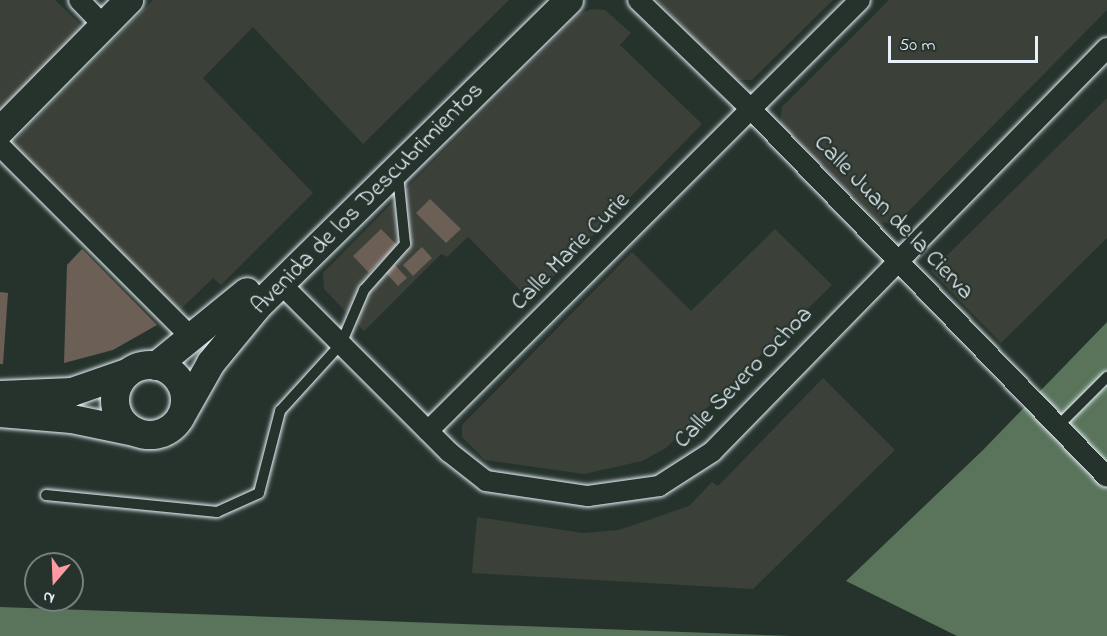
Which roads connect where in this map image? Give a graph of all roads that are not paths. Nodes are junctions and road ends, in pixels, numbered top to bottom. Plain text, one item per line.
1 (79, 0) edge
2 (129, 0) edge
3 (544, 0) edge
4 (569, 0) edge
5 (638, 0) edge
6 (860, 0) edge
7 (104, 26) junction
8 (1107, 48) edge
9 (750, 108) junction
10 (0, 130) edge
11 (0, 146) edge
12 (398, 169) junction
13 (897, 258) junction
14 (281, 284) junction
15 (194, 340) junction
16 (341, 344) junction
17 (156, 366) junction
18 (127, 373) junction
19 (1107, 377) edge
20 (0, 395) edge
21 (184, 411) junction
22 (0, 413) edge
23 (1057, 427) junction
24 (428, 431) junction
25 (135, 432) junction
26 (1107, 477) edge
27 (46, 495) dead end

1 - 7 street
2 - 7 main road
3 - 15 main road, Avenida de los Descubrimientos
4 - 12 main road, Avenida de los Descubrimientos
5 - 9 street, Calle Juan de la Cierva
6 - 9 street, Calle Marie Curie
7 - 10 main road
8 - 13 street, Calle Severo Ochoa
9 - 13 street, Calle Juan de la Cierva
9 - 24 street, Calle Marie Curie
11 - 15 street
12 - 14 main road, Avenida de los Descubrimientos
12 - 16 lane
13 - 23 street, Calle Juan de la Cierva
13 - 24 street, Calle Severo Ochoa
14 - 16 street, Calle Severo Ochoa
14 - 21 main road, Avenida de los Descubrimientos
15 - 17 main road, Avenida de los Descubrimientos
16 - 24 street, Calle Severo Ochoa
16 - 27 lane
17 - 18 main road
17 - 21 main road
18 - 20 main road
18 - 25 main road
19 - 23 lane
21 - 25 main road
22 - 25 main road
23 - 26 street, Calle Juan de la Cierva

